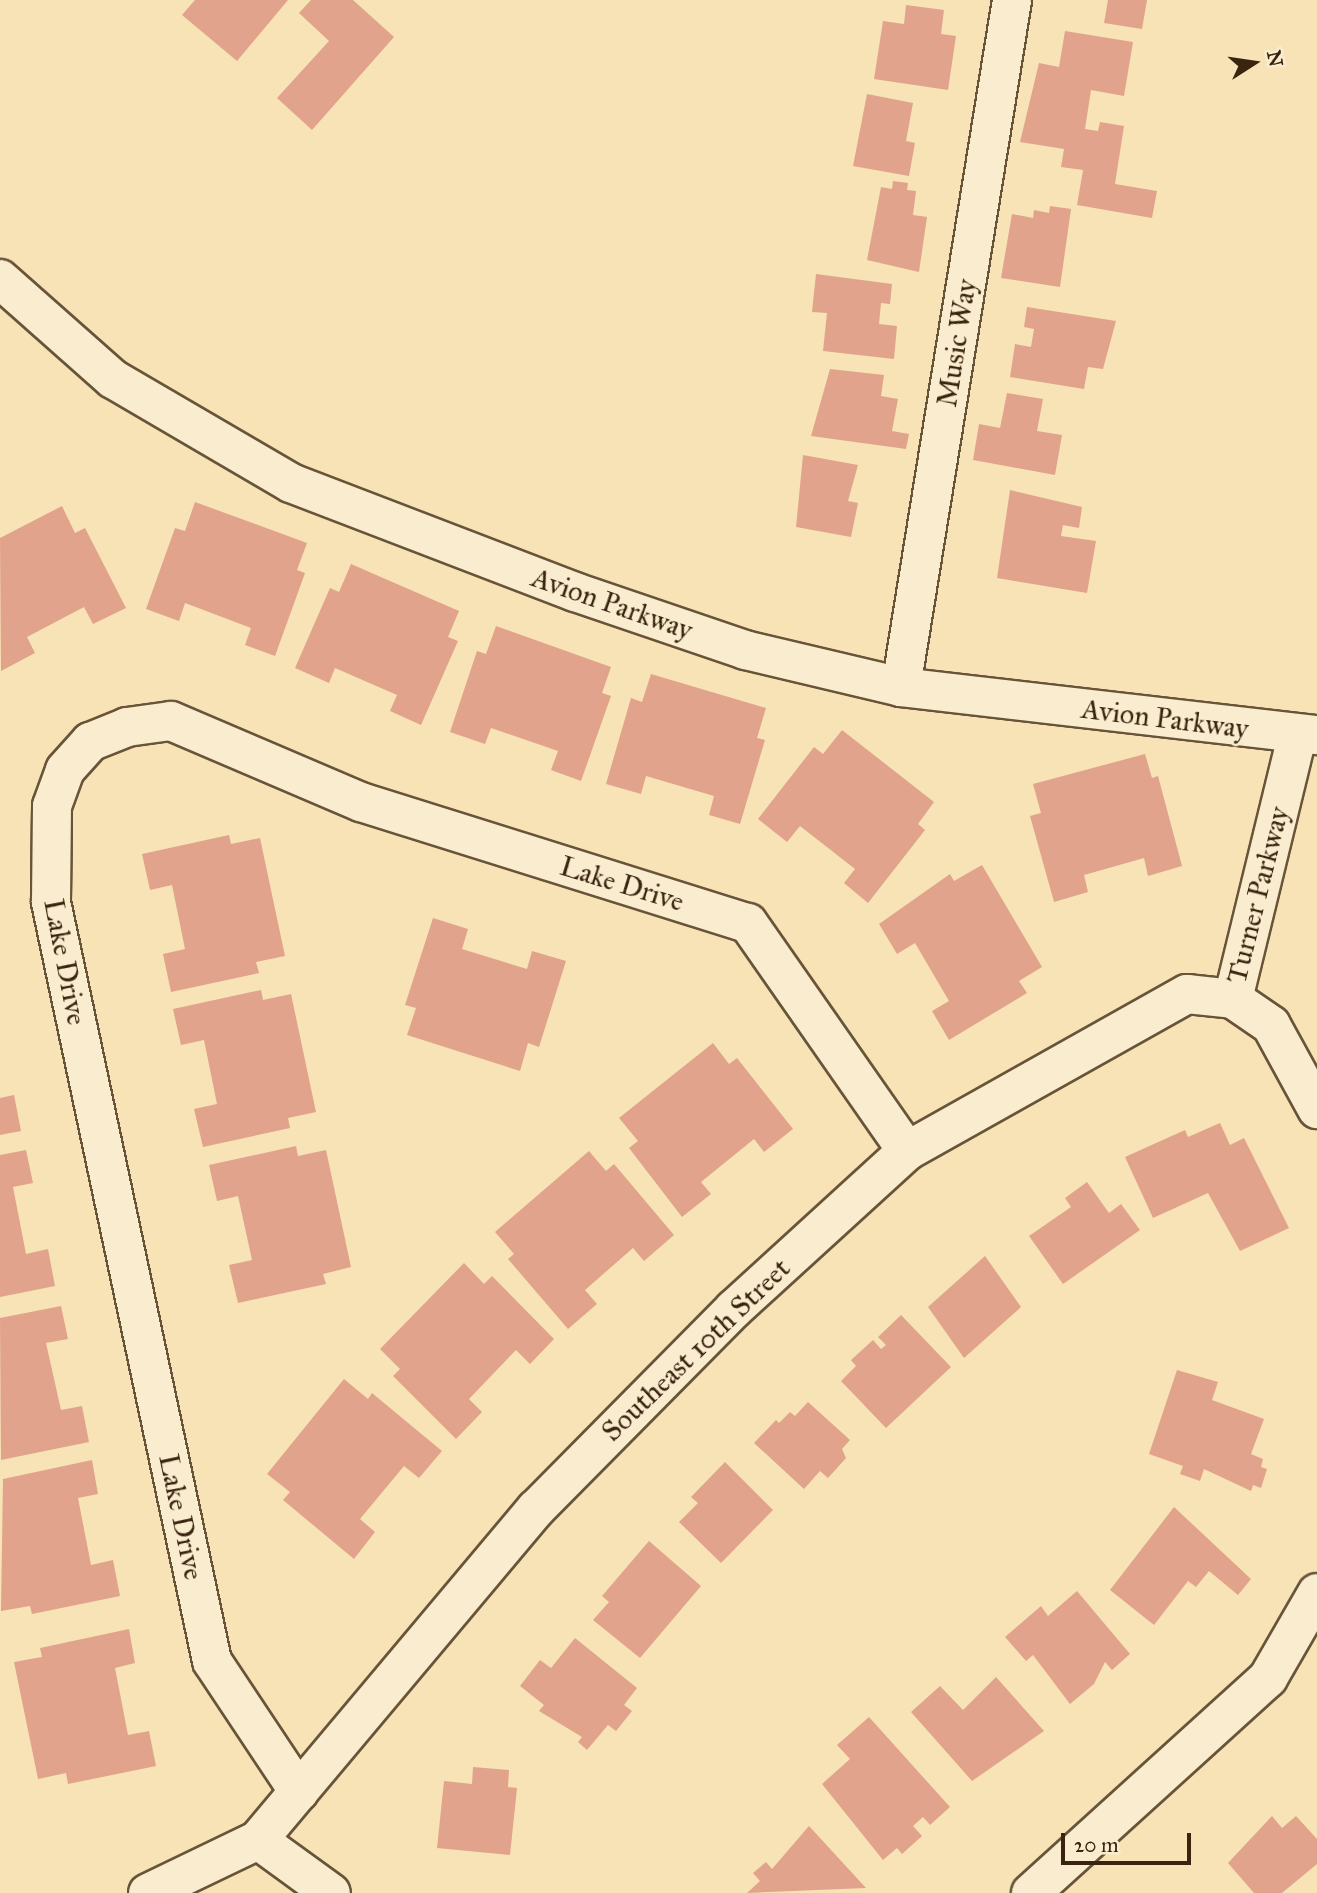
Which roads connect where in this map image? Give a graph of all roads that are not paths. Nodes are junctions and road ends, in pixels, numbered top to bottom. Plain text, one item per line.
1 (1012, 0) edge
2 (0, 279) edge
3 (901, 687) junction
4 (1307, 735) edge
5 (1233, 999) junction
6 (1317, 1109) edge
7 (907, 1151) junction
8 (1317, 1593) edge
9 (299, 1792) junction
10 (258, 1840) junction
11 (148, 1893) edge
12 (331, 1893) edge
13 (1031, 1893) edge

1 - 3 street, Music Way
2 - 3 street, Avion Parkway
3 - 4 street, Avion Parkway
4 - 5 street, Turner Parkway
5 - 6 street, Turner Parkway
5 - 7 street, Southeast 10th Street
7 - 9 street, Southeast 10th Street
7 - 9 street, Lake Drive
8 - 13 street
9 - 10 street, Southeast 10th Street
10 - 11 street
10 - 12 street

